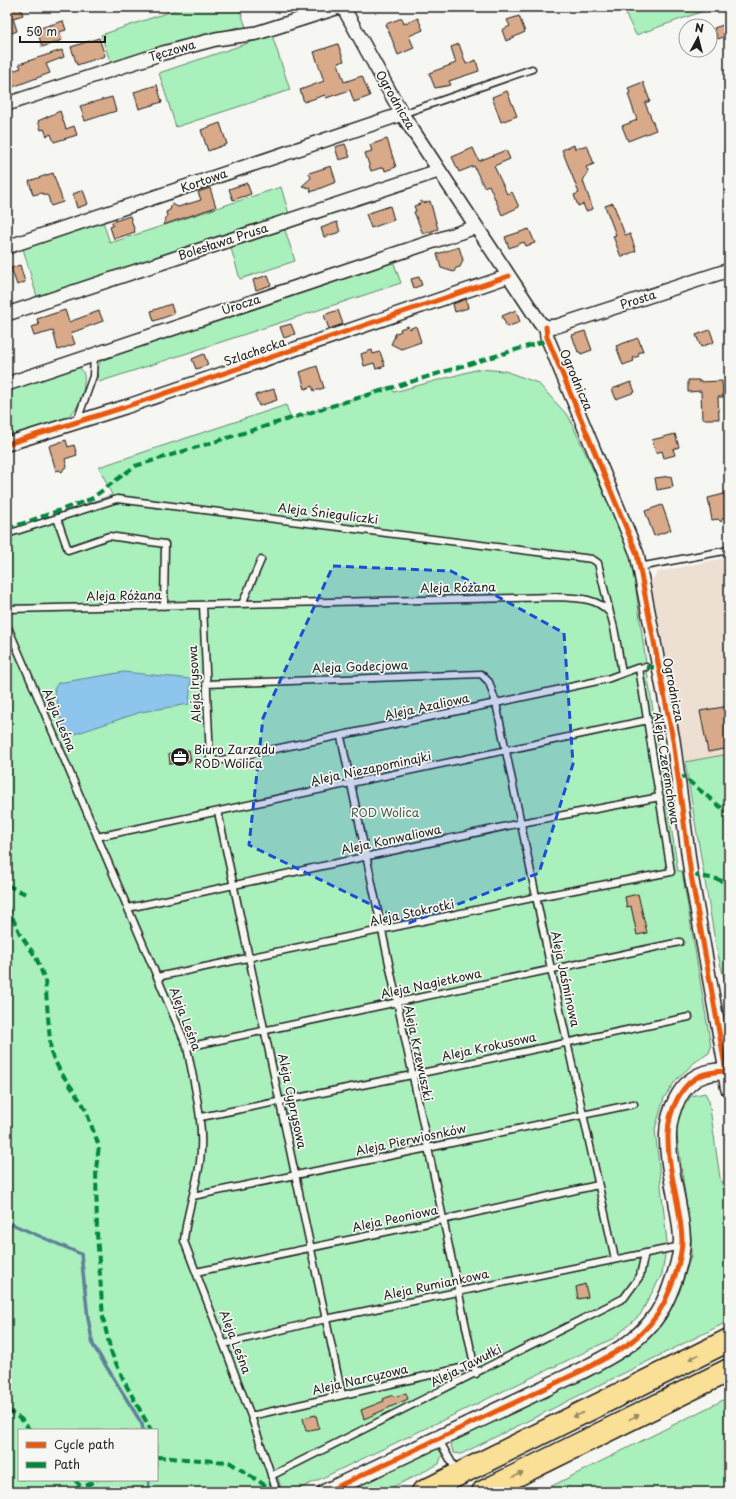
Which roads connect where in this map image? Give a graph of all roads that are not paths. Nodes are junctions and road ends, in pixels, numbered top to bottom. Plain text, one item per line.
1 (339, 7) edge
2 (343, 7) edge
3 (532, 70) dead end
4 (7, 104) edge
5 (402, 114) junction
6 (438, 171) junction
7 (476, 227) junction
8 (7, 247) edge
9 (729, 270) edge
10 (509, 276) junction
11 (7, 314) edge
12 (546, 327) junction
13 (94, 354) junction
14 (7, 384) edge
15 (77, 421) junction
16 (7, 444) edge
17 (57, 518) junction
18 (7, 534) edge
19 (729, 550) edge
20 (261, 560) dead end
21 (640, 567) junction
22 (242, 604) junction
23 (203, 605) junction
24 (164, 606) junction
25 (7, 609) edge
26 (610, 613) junction
27 (7, 625) edge
28 (643, 668) joint
29 (622, 673) junction
30 (206, 684) junction
31 (496, 703) junction
32 (648, 720) junction
33 (340, 737) junction
34 (506, 752) junction
35 (212, 760) joint
36 (350, 785) junction
37 (660, 797) junction
38 (218, 812) junction
39 (521, 823) junction
40 (97, 837) junction
41 (365, 857) junction
42 (671, 872) joint
43 (234, 885) junction
44 (537, 897) junction
45 (128, 908) junction
46 (381, 930) junction
47 (680, 942) dead end
48 (250, 958) junction
49 (552, 969) junction
50 (157, 977) junction
51 (396, 1002) junction
52 (688, 1016) dead end
53 (265, 1030) junction
54 (567, 1041) junction
55 (187, 1047) junction
56 (727, 1071) edge
57 (412, 1075) junction
58 (729, 1088) edge
59 (281, 1102) junction
60 (634, 1104) dead end
61 (583, 1115) junction
62 (201, 1117) junction
63 (428, 1148) junction
64 (296, 1175) junction
65 (598, 1185) junction
66 (193, 1196) junction
67 (442, 1220) junction
68 (681, 1246) junction
69 (312, 1248) junction
70 (645, 1253) junction
71 (615, 1259) junction
72 (196, 1272) junction
73 (458, 1291) junction
74 (326, 1319) junction
75 (729, 1340) edge
76 (224, 1344) junction
77 (474, 1365) junction
78 (729, 1370) edge
79 (476, 1374) junction
80 (342, 1395) junction
81 (251, 1416) junction
82 (438, 1438) junction
83 (458, 1474) junction
84 (273, 1478) junction
85 (277, 1492) edge
86 (326, 1492) edge
87 (423, 1492) edge
88 (483, 1492) edge

1 - 4 street, Tęczowa
2 - 5 street, Ogrodnicza
3 - 5 lane
5 - 6 street, Ogrodnicza
5 - 8 street, Kortowa
6 - 7 street, Ogrodnicza
6 - 11 street, Bolesława Prusa
7 - 10 street, Ogrodnicza
7 - 13 street, Urocza
9 - 12 street, Prosta
10 - 12 street, Ogrodnicza
10 - 15 street, Szlachecka
12 - 21 street, Ogrodnicza
13 - 14 street, Urocza
13 - 15 lane
15 - 16 street, Szlachecka
17 - 18 lane, Aleja Śnieguliczki
17 - 24 lane
17 - 26 lane, Aleja Śnieguliczki
19 - 21 lane
20 - 22 lane
21 - 56 street, Ogrodnicza
22 - 23 lane, Aleja Różana
22 - 26 lane, Aleja Różana
23 - 24 lane, Aleja Różana
23 - 30 lane, Aleja Irysowa
24 - 25 lane, Aleja Różana
26 - 29 lane
27 - 40 lane, Aleja Leśna
28 - 29 lane, Aleja Azaliowa
28 - 32 lane, Aleja Czeremchowa
29 - 31 lane, Aleja Azaliowa
30 - 31 lane, Aleja Godecjowa
30 - 35 lane, Aleja Irysowa
31 - 33 lane, Aleja Azaliowa
31 - 34 lane, Aleja Jaśminowa
32 - 34 lane, Aleja Niezapominajki
32 - 37 lane, Aleja Czeremchowa
33 - 35 lane, Aleja Azaliowa
33 - 36 lane, Aleja Krzewuszki
34 - 36 lane, Aleja Niezapominajki
34 - 39 lane, Aleja Jaśminowa
36 - 38 lane, Aleja Niezapominajki
36 - 41 lane, Aleja Krzewuszki
37 - 39 lane, Aleja Konwaliowa
37 - 42 lane, Aleja Czeremchowa
38 - 40 lane, Aleja Niezapominajki
38 - 43 lane, Aleja Cyprysowa
39 - 41 lane, Aleja Konwaliowa
39 - 44 lane, Aleja Jaśminowa
40 - 45 lane, Aleja Leśna
41 - 43 lane, Aleja Konwaliowa
41 - 46 lane, Aleja Krzewuszki
42 - 44 lane, Aleja Stokrotki
43 - 45 lane, Aleja Konwaliowa
43 - 48 lane, Aleja Cyprysowa
44 - 46 lane, Aleja Stokrotki
44 - 49 lane, Aleja Jaśminowa
45 - 50 lane, Aleja Leśna
46 - 48 lane, Aleja Stokrotki
46 - 51 lane, Aleja Krzewuszki
47 - 49 lane, Aleja Nagietkowa
48 - 50 lane, Aleja Stokrotki
48 - 53 lane, Aleja Cyprysowa
49 - 51 lane, Aleja Nagietkowa
49 - 54 lane, Aleja Jaśminowa
50 - 55 lane, Aleja Leśna
51 - 53 lane, Aleja Nagietkowa
51 - 57 lane, Aleja Krzewuszki
52 - 54 lane, Aleja Krokusowa
53 - 55 lane, Aleja Nagietkowa
53 - 59 lane, Aleja Cyprysowa
54 - 57 lane, Aleja Krokusowa
54 - 61 lane, Aleja Jaśminowa
55 - 62 lane, Aleja Leśna
56 - 58 street
56 - 68 street
57 - 59 lane, Aleja Krokusowa
57 - 63 lane, Aleja Krzewuszki
59 - 62 lane, Aleja Krokusowa
59 - 64 lane, Aleja Cyprysowa
60 - 61 lane, Aleja Pierwiosnków
61 - 63 lane, Aleja Pierwiosnków
61 - 65 lane, Aleja Jaśminowa
62 - 66 lane, Aleja Leśna
63 - 64 lane, Aleja Pierwiosnków
63 - 67 lane, Aleja Krzewuszki
64 - 66 lane, Aleja Pierwiosnków
64 - 69 lane, Aleja Cyprysowa
65 - 67 lane, Aleja Peoniowa
65 - 71 lane, Aleja Jaśminowa
66 - 72 lane, Aleja Leśna
67 - 69 lane, Aleja Peoniowa
67 - 73 lane, Aleja Krzewuszki
68 - 70 lane, Aleja Rumiankowa
68 - 82 street
69 - 72 lane, Aleja Peoniowa
69 - 74 lane, Aleja Cyprysowa
70 - 71 lane, Aleja Rumiankowa
70 - 79 lane, Aleja Tawułki
71 - 73 lane, Aleja Rumiankowa
72 - 76 lane, Aleja Leśna
73 - 74 lane, Aleja Rumiankowa
73 - 77 lane, Aleja Krzewuszki
74 - 76 lane, Aleja Rumiankowa
74 - 80 lane, Aleja Cyprysowa
75 -> 83 highway
76 - 81 lane, Aleja Leśna
77 - 79 lane, Aleja Krzewuszki
77 - 80 lane, Aleja Narcyzowa
88 -> 78 highway
79 - 84 lane, Aleja Tawułki
80 - 81 lane, Aleja Narcyzowa
81 - 84 lane, Aleja Leśna
82 - 83 lane
82 - 86 street
83 - 87 highway
84 - 85 lane, Aleja Leśna

